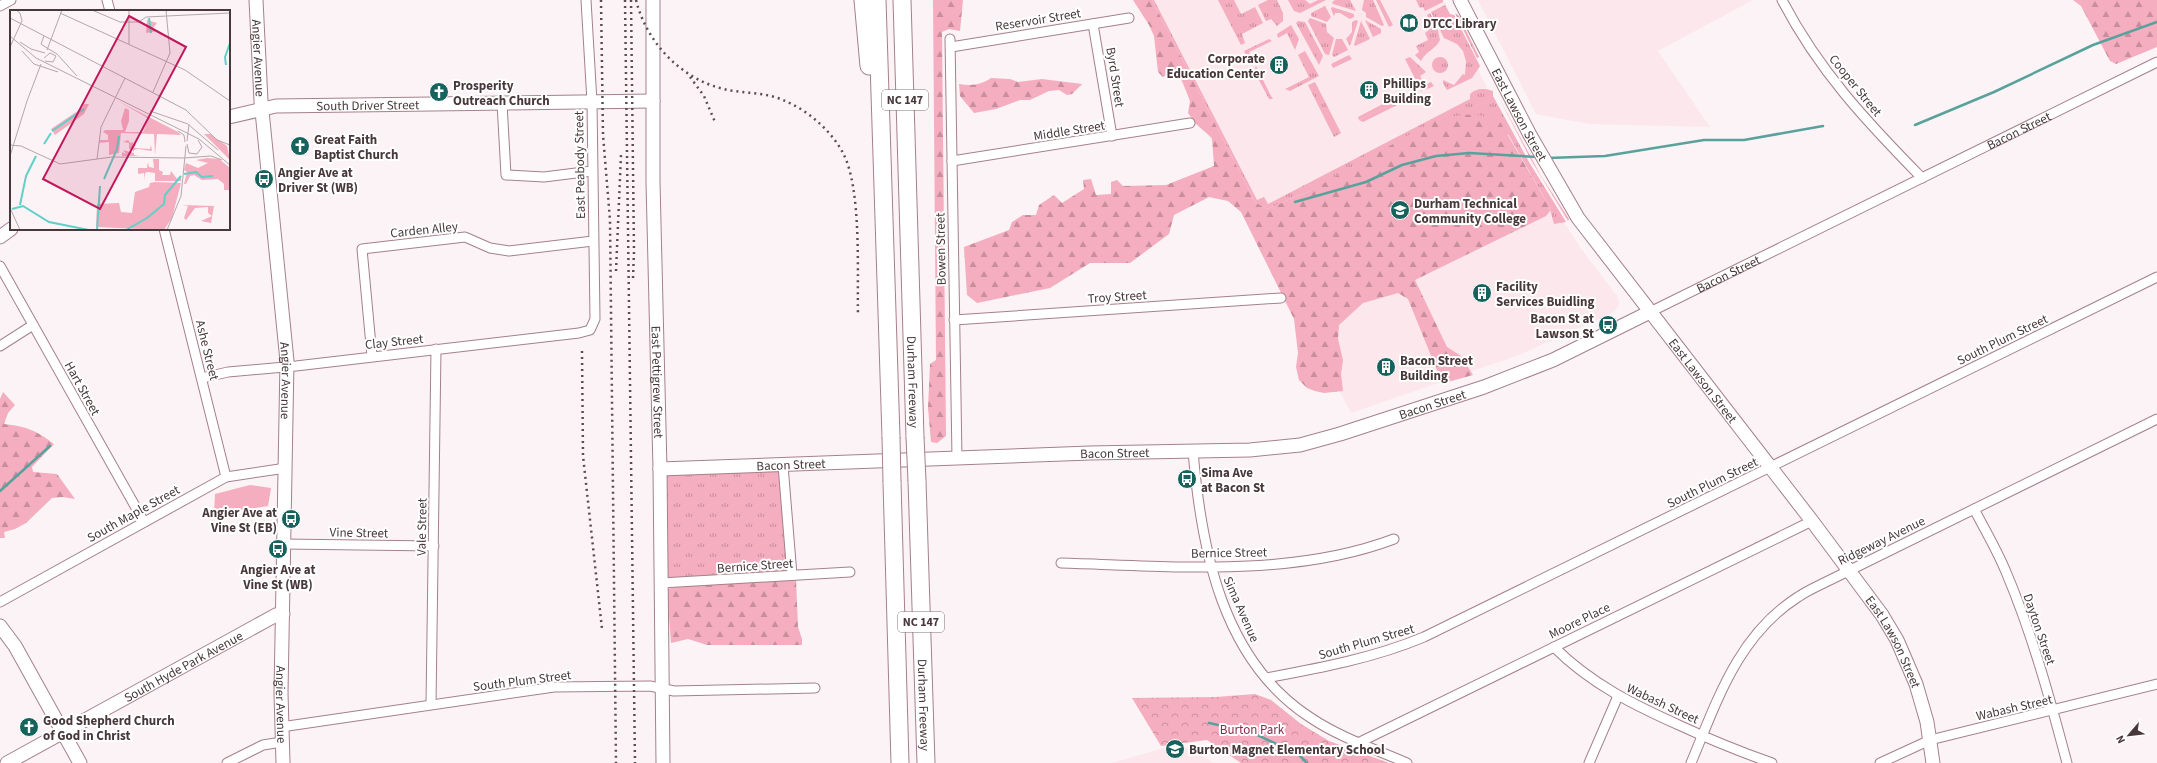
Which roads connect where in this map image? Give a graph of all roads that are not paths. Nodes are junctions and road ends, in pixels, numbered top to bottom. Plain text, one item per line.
1 (11, 0) edge
2 (107, 0) edge
3 (256, 0) edge
4 (586, 0) edge
5 (652, 0) edge
6 (863, 0) edge
7 (877, 0) edge
8 (902, 0) edge
9 (914, 0) edge
10 (1460, 0) edge
11 (1782, 0) edge
12 (0, 6) edge
13 (110, 10) edge
14 (1129, 18) dead end
15 (1093, 24) junction
16 (950, 43) joint
17 (2157, 62) edge
18 (653, 101) junction
19 (592, 102) junction
20 (502, 103) junction
21 (262, 108) junction
22 (230, 117) edge
23 (1190, 123) dead end
24 (1112, 136) junction
25 (952, 161) junction
26 (592, 171) junction
27 (882, 176) junction
28 (1922, 178) junction
29 (908, 200) junction
30 (10, 230) edge
31 (164, 230) edge
32 (0, 236) edge
33 (593, 241) junction
34 (0, 266) edge
35 (2157, 277) edge
36 (1281, 298) dead end
37 (1650, 312) junction
38 (954, 320) junction
39 (33, 325) junction
40 (590, 330) joint
41 (0, 346) edge
42 (436, 349) junction
43 (372, 356) junction
44 (287, 367) junction
45 (202, 378) junction
46 (2157, 419) edge
47 (1193, 451) junction
48 (957, 458) junction
49 (783, 465) junction
50 (286, 468) junction
51 (1770, 468) junction
52 (660, 469) junction
53 (226, 477) junction
54 (1974, 509) junction
55 (1812, 521) junction
56 (144, 522) junction
57 (1394, 539) dead end
58 (284, 544) junction
59 (434, 546) junction
60 (1061, 564) dead end
61 (1211, 566) junction
62 (1849, 570) junction
63 (850, 572) dead end
64 (792, 575) junction
65 (661, 583) junction
66 (0, 602) edge
67 (283, 614) junction
68 (0, 626) edge
69 (1554, 647) junction
70 (1266, 678) junction
71 (2157, 684) edge
72 (662, 688) junction
73 (815, 688) dead end
74 (1618, 696) junction
75 (431, 704) junction
76 (2053, 711) junction
77 (281, 727) junction
78 (63, 732) junction
79 (1702, 736) junction
80 (1930, 740) junction
81 (282, 742) junction
82 (1358, 743) junction
83 (6, 763) edge
84 (80, 763) edge
85 (227, 763) edge
86 (283, 763) edge
87 (663, 763) edge
88 (900, 763) edge
89 (926, 763) edge
90 (1407, 763) edge
91 (1589, 763) edge
92 (1692, 763) edge
93 (1772, 763) edge
94 (1880, 763) edge
95 (1933, 763) edge
96 (2067, 763) edge

1 - 12 street
2 - 13 street
3 - 21 street, Angier Avenue
4 - 19 street, East Peabody Street
5 - 18 street, East Pettigrew Street
6 - 27 highway
7 - 27 highway, Durham Freeway / NC 147
8 - 29 highway, Durham Freeway / NC 147
9 - 29 highway
10 - 37 street, East Lawson Street
11 - 28 street, Cooper Street
14 - 15 street, Reservoir Street
15 - 16 street, Reservoir Street
15 - 24 street, Byrd Street
16 - 25 street, Bowen Street
17 - 28 street, Bacon Street
18 - 19 street, South Driver Street
18 - 52 street, East Pettigrew Street
19 - 20 street, South Driver Street
19 - 26 street, East Peabody Street
20 - 21 street, South Driver Street
20 - 26 street
21 - 22 street, South Driver Street
21 - 44 street, Angier Avenue
23 - 24 street, Middle Street
24 - 25 street, Middle Street
25 - 38 street, Bowen Street
26 - 33 street, East Peabody Street
27 - 88 highway, Durham Freeway / NC 147, bridge
28 - 37 street, Bacon Street
29 - 89 highway, Durham Freeway / NC 147, bridge
30 - 32 street
31 - 45 street, Ashe Street
33 - 40 street, East Peabody Street
33 - 43 street, Carden Alley
34 - 39 street, Hart Street
35 - 51 street, South Plum Street
36 - 38 street, Troy Street
37 - 47 street, Bacon Street
37 - 51 street, East Lawson Street
38 - 48 street, Bowen Street
39 - 41 street
39 - 56 street, Hart Street
40 - 42 street, Clay Street
42 - 43 street, Clay Street
42 - 59 street, Vale Street
43 - 44 street, Clay Street
44 - 45 street, Clay Street
44 - 50 street, Angier Avenue
45 - 53 street, Ashe Street
46 - 54 street, Ridgeway Avenue
47 - 48 street, Bacon Street
47 - 61 street, Sima Avenue
48 - 49 street, Bacon Street
49 - 52 street, Bacon Street
49 - 64 street
50 - 53 street, South Maple Street
50 - 58 street, Angier Avenue
51 - 55 street, East Lawson Street
51 - 70 street, South Plum Street
52 - 65 street, East Pettigrew Street
53 - 56 street, South Maple Street
54 - 62 street, Ridgeway Avenue
54 - 76 street, Dayton Street
55 - 62 street, East Lawson Street
55 - 69 street, Moore Place
56 - 66 street, South Maple Street
57 - 61 street, Bernice Street
58 - 59 street, Vine Street
58 - 67 street, Angier Avenue
59 - 75 street, Vale Street
60 - 61 street, Bernice Street
61 - 70 street, Sima Avenue
62 - 79 street, Ridgeway Avenue
62 - 80 street, East Lawson Street
63 - 64 street, Bernice Street
64 - 65 street, Bernice Street
65 - 72 street, East Pettigrew Street
67 - 77 street, Angier Avenue
67 - 78 street, South Hyde Park Avenue
68 - 78 street
69 - 74 street, Wabash Street
69 - 82 street, Moore Place
70 - 82 street, Sima Avenue
71 - 76 street, Wabash Street
72 - 73 street, South Plum Street
72 - 75 street, South Plum Street
72 - 87 street, East Pettigrew Street
74 - 79 street, Wabash Street
74 - 91 street
75 - 77 street, South Plum Street
76 - 80 street, Wabash Street
76 - 96 street, Dayton Street
77 - 81 street, Angier Avenue
78 - 83 street, South Hyde Park Avenue
78 - 84 street
79 - 92 street, Ridgeway Avenue
79 - 93 street, Wabash Street
80 - 94 street, Wabash Street
80 - 95 street, East Lawson Street
81 - 85 street
81 - 86 street, Angier Avenue
82 - 90 street, Sima Avenue

